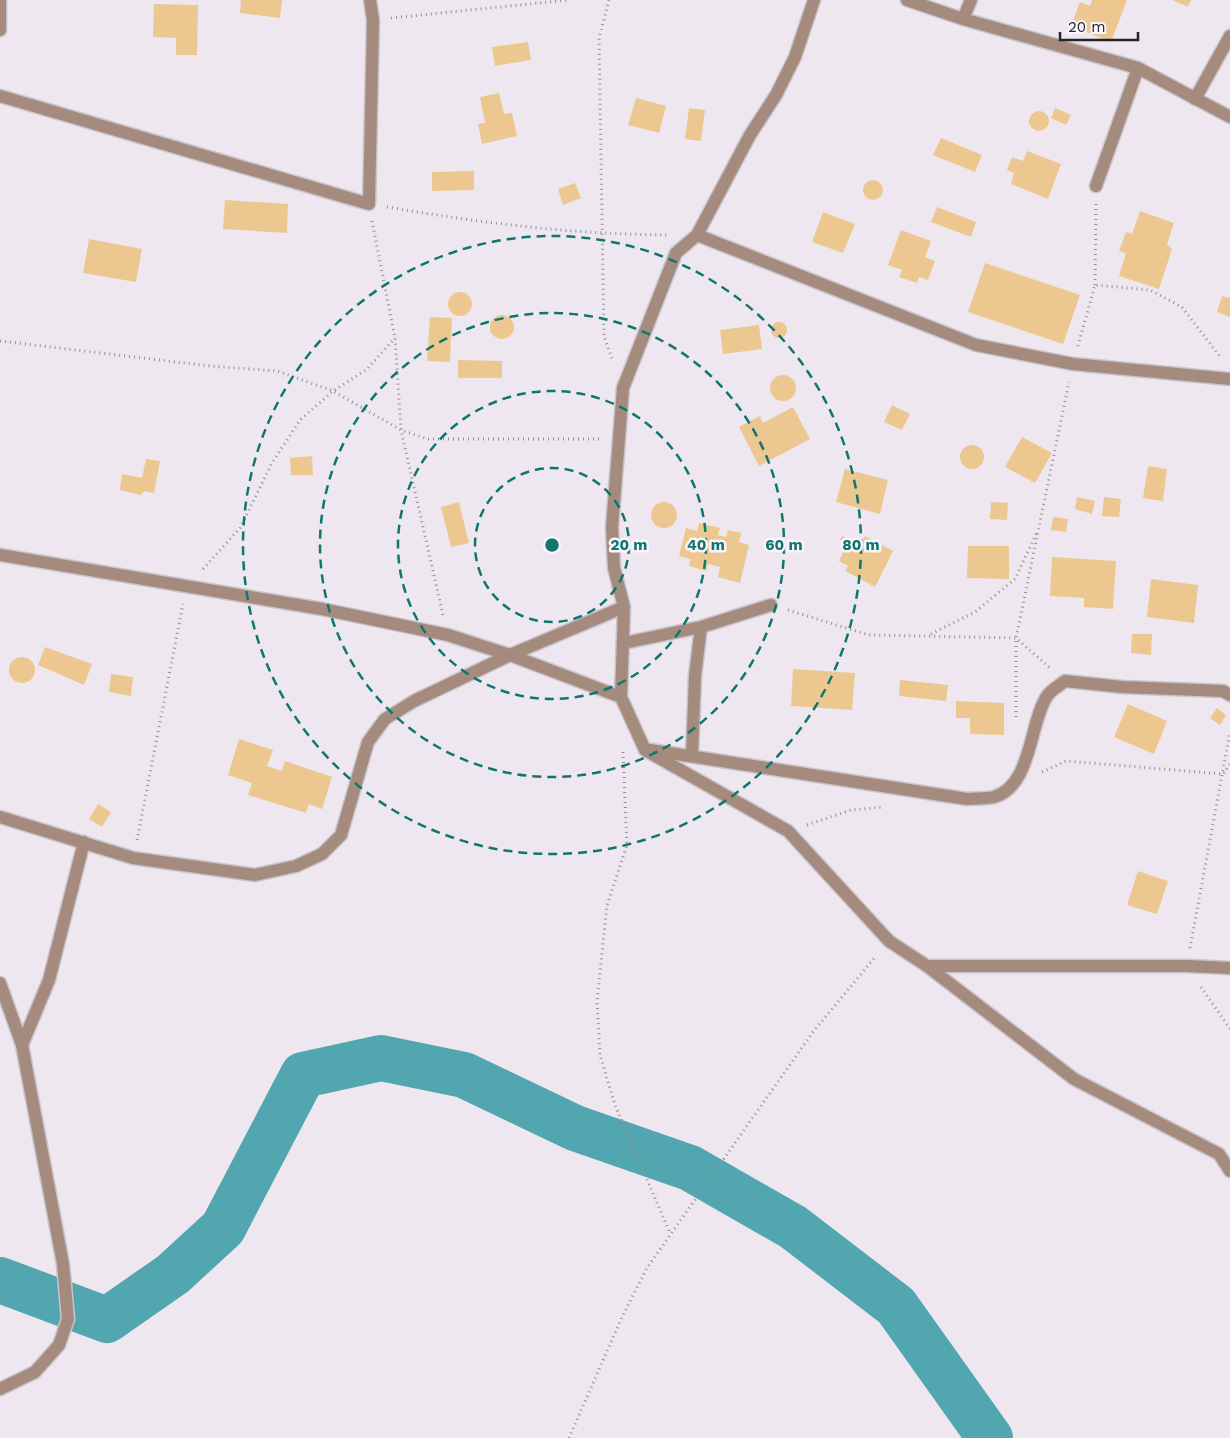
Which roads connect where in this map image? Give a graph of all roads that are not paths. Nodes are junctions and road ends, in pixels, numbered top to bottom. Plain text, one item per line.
1 (0, 0) edge
2 (370, 0) edge
3 (814, 0) edge
4 (907, 0) edge
5 (971, 0) edge
6 (963, 19) junction
7 (0, 30) edge
8 (1230, 36) edge
9 (1138, 68) junction
10 (0, 96) edge
11 (1196, 99) junction
12 (1230, 117) edge
13 (1096, 186) road end
14 (697, 235) junction
15 (1230, 379) edge
16 (0, 555) edge
17 (771, 605) road end
18 (624, 607) junction
19 (701, 626) junction
20 (624, 643) junction
21 (510, 655) junction
22 (1230, 695) edge
23 (621, 697) junction
24 (645, 750) junction
25 (692, 755) junction
26 (0, 817) edge
27 (84, 842) junction
28 (927, 966) junction
29 (1230, 968) edge
30 (0, 983) edge
31 (22, 1045) junction
32 (1230, 1171) edge
33 (0, 1388) edge

1 - 7 street
2 - 10 street
3 - 14 street
4 - 6 street
5 - 6 street
6 - 9 street
8 - 11 street
9 - 11 street
9 - 13 street
11 - 12 street
14 - 15 street
14 - 18 street
16 - 21 street
17 - 19 street
18 - 20 street
18 - 21 street
19 - 20 street
19 - 25 street
20 - 23 street
21 - 23 street
21 - 27 street
22 - 25 street
23 - 24 street
24 - 25 street
24 - 28 street
26 - 27 street
27 - 31 street
28 - 29 street
28 - 32 street
30 - 31 street
31 - 33 street

